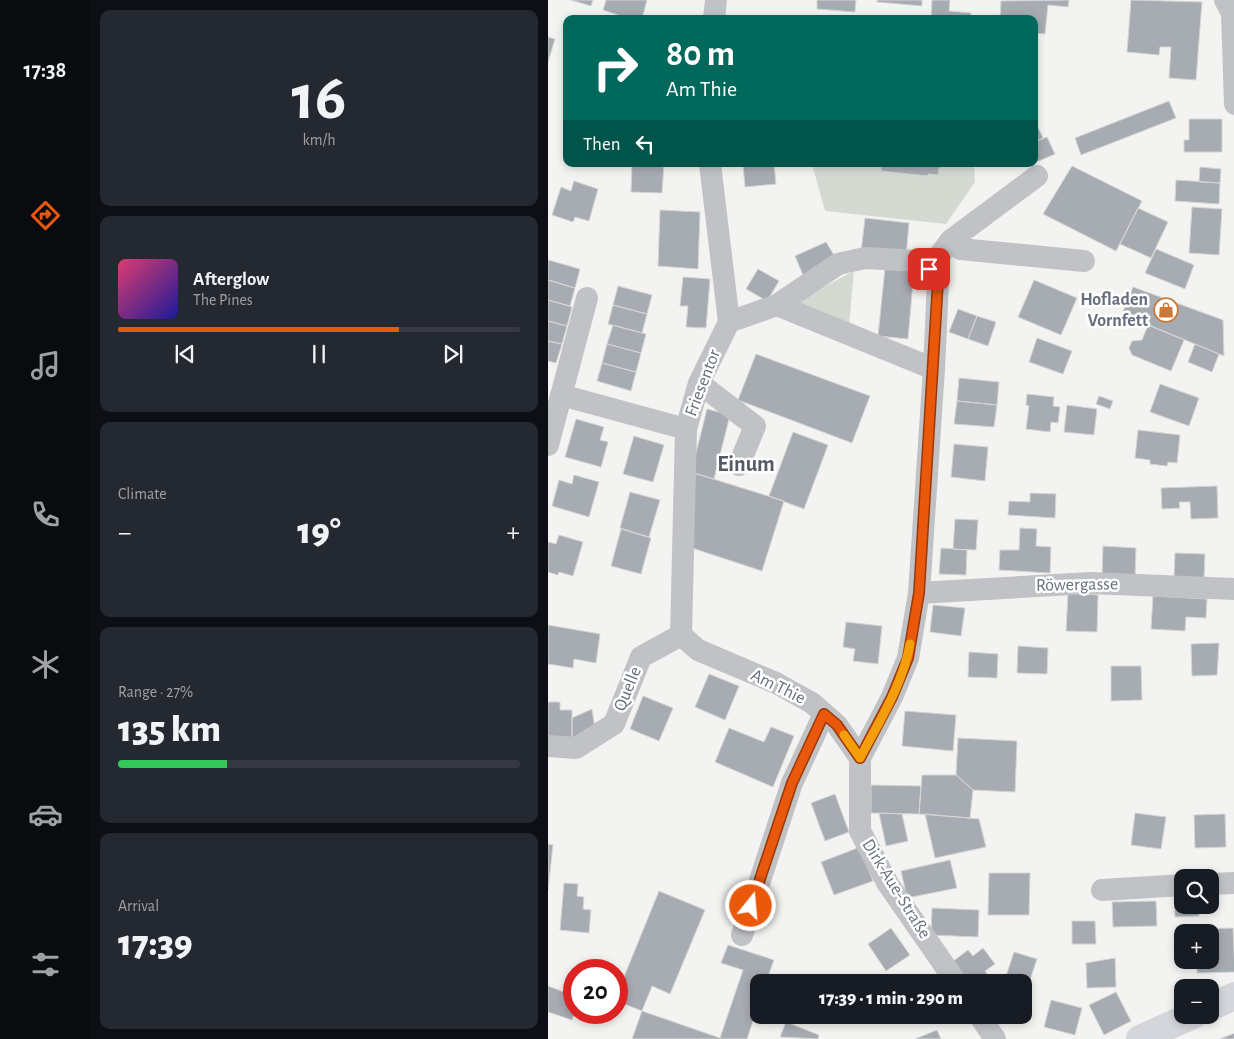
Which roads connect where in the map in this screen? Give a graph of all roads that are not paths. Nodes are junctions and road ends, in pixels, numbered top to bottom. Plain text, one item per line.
1 (716, 0) edge
2 (1231, 7) edge
3 (714, 15) edge
4 (1234, 104) edge
5 (710, 167) edge
6 (1037, 176) dead end
7 (951, 240) junction
8 (1084, 261) dead end
9 (929, 269) junction
10 (588, 298) dead end
11 (777, 305) junction
12 (729, 322) junction
13 (934, 369) junction
14 (699, 384) junction
15 (564, 387) junction
16 (686, 429) junction
17 (548, 445) edge
18 (739, 465) dead end
19 (1234, 589) edge
20 (919, 593) junction
21 (681, 635) junction
22 (824, 714) junction
23 (548, 746) edge
24 (860, 758) junction
25 (1234, 883) edge
26 (1219, 884) edge
27 (1174, 886) edge
28 (1102, 890) dead end
29 (742, 935) dead end
30 (950, 974) edge
31 (1234, 996) edge
32 (1219, 1003) edge
33 (984, 1024) edge
34 (1174, 1024) edge
35 (995, 1039) edge
36 (1140, 1039) edge

1 - 3 street
2 - 4 street
5 - 12 street
6 - 7 street
7 - 8 street
7 - 9 street
9 - 11 street
9 - 13 street
10 - 15 street
11 - 12 street
11 - 13 street
12 - 14 street, Friesentor
13 - 20 street
14 - 16 street, Friesentor
14 - 18 street
15 - 16 street
15 - 17 street
16 - 21 street, Friesentor
19 - 20 street, Röwergasse
20 - 24 street
21 - 22 street, Am Thie
21 - 23 street, Quelle
22 - 24 street, Am Thie
22 - 29 street
24 - 30 street, Dirk-Aue-Straße
25 - 26 street
27 - 28 street
31 - 32 main road
33 - 35 street
34 - 36 main road

